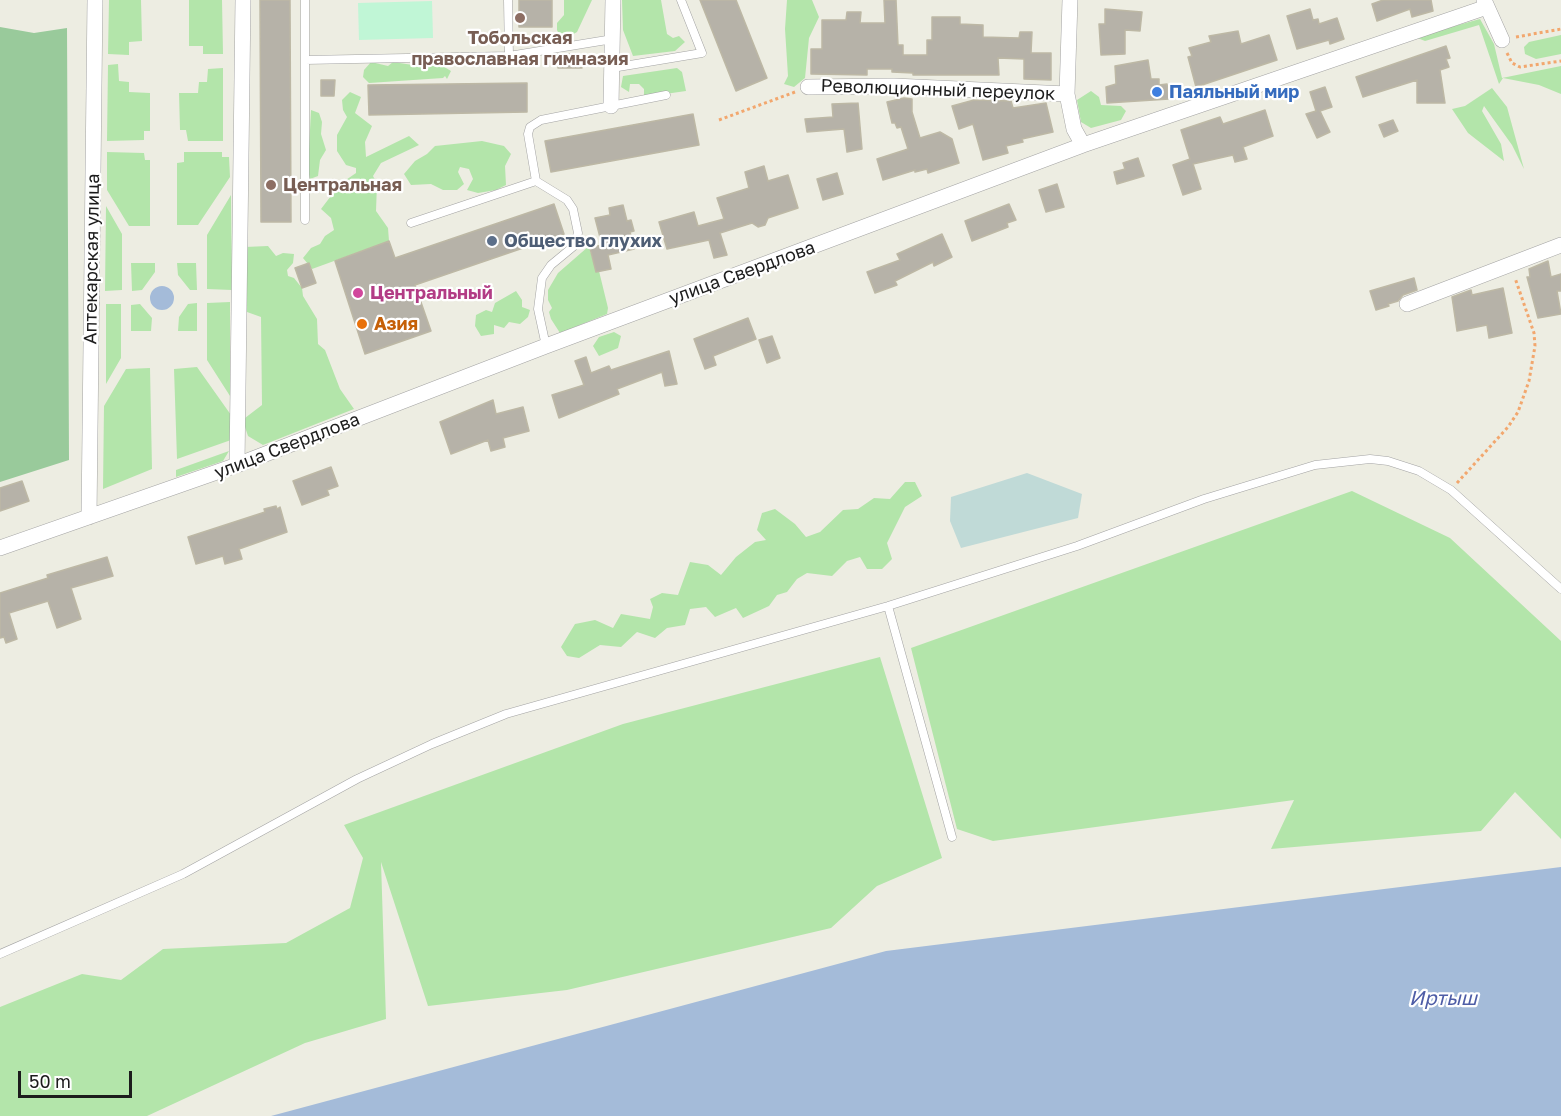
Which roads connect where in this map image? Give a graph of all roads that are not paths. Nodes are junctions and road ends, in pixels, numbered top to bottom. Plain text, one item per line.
1 (95, 0) edge
2 (243, 0) edge
3 (305, 0) edge
4 (508, 0) edge
5 (613, 0) edge
6 (681, 0) edge
7 (1070, 0) edge
8 (1486, 3) edge
9 (613, 39) junction
10 (1502, 40) road end
11 (509, 56) junction
12 (305, 60) junction
13 (612, 68) junction
14 (808, 87) road end
15 (1067, 94) junction
16 (666, 95) dead end
17 (611, 106) junction
18 (1083, 145) junction
19 (536, 181) junction
20 (305, 220) dead end
21 (411, 223) dead end
22 (1561, 245) edge
23 (1407, 304) dead end
24 (546, 346) junction
25 (237, 465) junction
26 (89, 517) junction
27 (0, 548) edge
28 (1561, 590) edge
29 (888, 606) junction
30 (952, 837) dead end
31 (0, 954) edge

1 - 26 street, Аптекарская улица
2 - 25 street
3 - 12 lane
4 - 11 lane
5 - 9 street
6 - 13 lane
7 - 15 street
8 - 10 street
8 - 18 street, улица Свердлова
9 - 11 lane
9 - 13 street
11 - 12 lane
12 - 20 lane
13 - 17 street
14 - 15 street, Революционный переулок
15 - 18 street
16 - 17 lane
17 - 19 lane
18 - 24 street, улица Свердлова
19 - 21 lane
19 - 24 lane
22 - 23 street
24 - 25 street, улица Свердлова
25 - 26 street, улица Свердлова
26 - 27 street, улица Свердлова
28 - 29 lane
29 - 30 lane
29 - 31 lane

